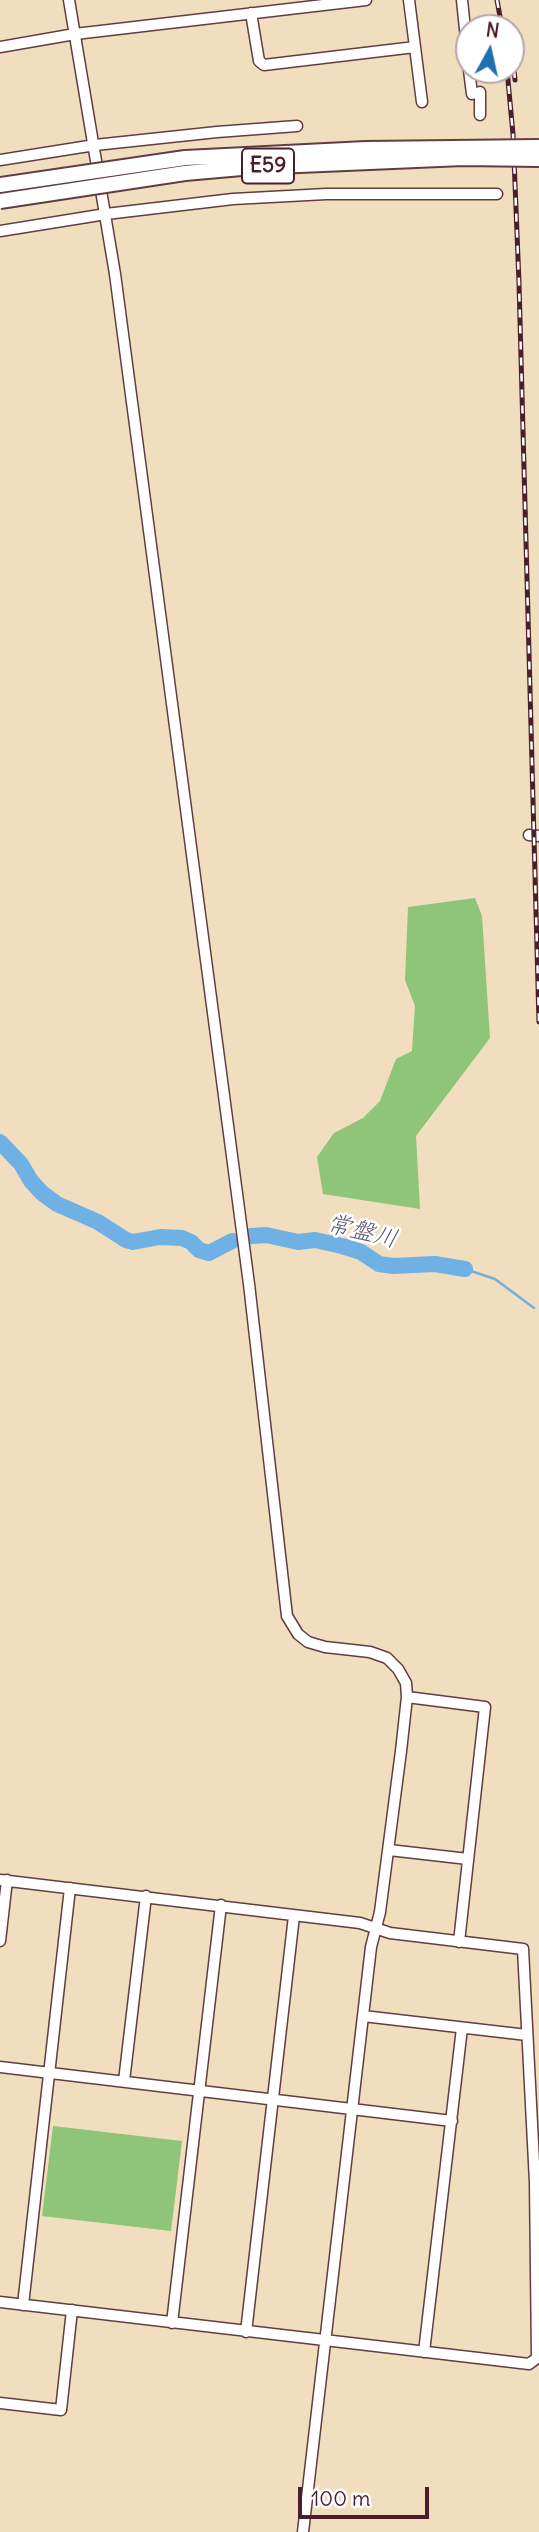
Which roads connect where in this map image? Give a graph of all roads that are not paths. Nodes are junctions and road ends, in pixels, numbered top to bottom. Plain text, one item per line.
1 (69, 0) edge
2 (366, 0) edge
3 (409, 0) edge
4 (251, 13) junction
5 (75, 34) junction
6 (0, 47) edge
7 (415, 47) junction
8 (471, 84) edge
9 (422, 102) dead end
10 (480, 115) dead end
11 (297, 126) dead end
12 (95, 145) junction
13 (539, 146) edge
14 (539, 159) edge
15 (0, 160) edge
16 (0, 185) edge
17 (497, 194) dead end
18 (0, 201) edge
19 (106, 214) junction
20 (0, 231) edge
21 (407, 1697) junction
22 (389, 1850) junction
23 (468, 1859) junction
24 (3, 1880) edge
25 (70, 1888) junction
26 (146, 1896) junction
27 (221, 1905) junction
28 (294, 1916) junction
29 (374, 1927) junction
30 (0, 1941) edge
31 (459, 1942) junction
32 (363, 2016) junction
33 (462, 2028) junction
34 (527, 2035) junction
35 (0, 2067) edge
36 (50, 2073) junction
37 (124, 2081) junction
38 (198, 2091) junction
39 (273, 2099) junction
40 (352, 2109) junction
41 (452, 2121) junction
42 (0, 2302) edge
43 (23, 2305) junction
44 (72, 2311) junction
45 (172, 2323) junction
46 (246, 2332) junction
47 (326, 2342) junction
48 (424, 2351) junction
49 (0, 2403) edge
50 (303, 2532) edge

1 - 5 street
2 - 4 street
3 - 7 street
4 - 5 street
4 - 7 street
5 - 6 street
5 - 12 street
7 - 9 street
8 - 10 street
11 - 12 street
12 - 15 street
12 - 19 street
13 - 16 highway, E59, bridge
14 - 18 highway, E59, bridge
17 - 19 street
19 - 20 street
19 - 21 street
21 - 22 street
21 - 23 street
22 - 23 street
22 - 29 street
23 - 31 street
24 - 25 street
24 - 30 street
25 - 26 street
25 - 36 street
26 - 27 street
26 - 37 street
27 - 28 street
27 - 38 street
28 - 29 street
28 - 39 street
29 - 31 street
29 - 32 street
31 - 34 street
32 - 33 street
32 - 40 street
33 - 34 street
33 - 41 street
34 - 48 street
35 - 36 street
36 - 37 street
36 - 43 street
37 - 38 street
38 - 39 street
38 - 45 street
39 - 40 street
39 - 46 street
40 - 41 street
40 - 47 street
41 - 48 street
42 - 43 street
43 - 44 street
44 - 45 street
44 - 49 street
45 - 46 street
46 - 47 street
47 - 48 street
47 - 50 street

